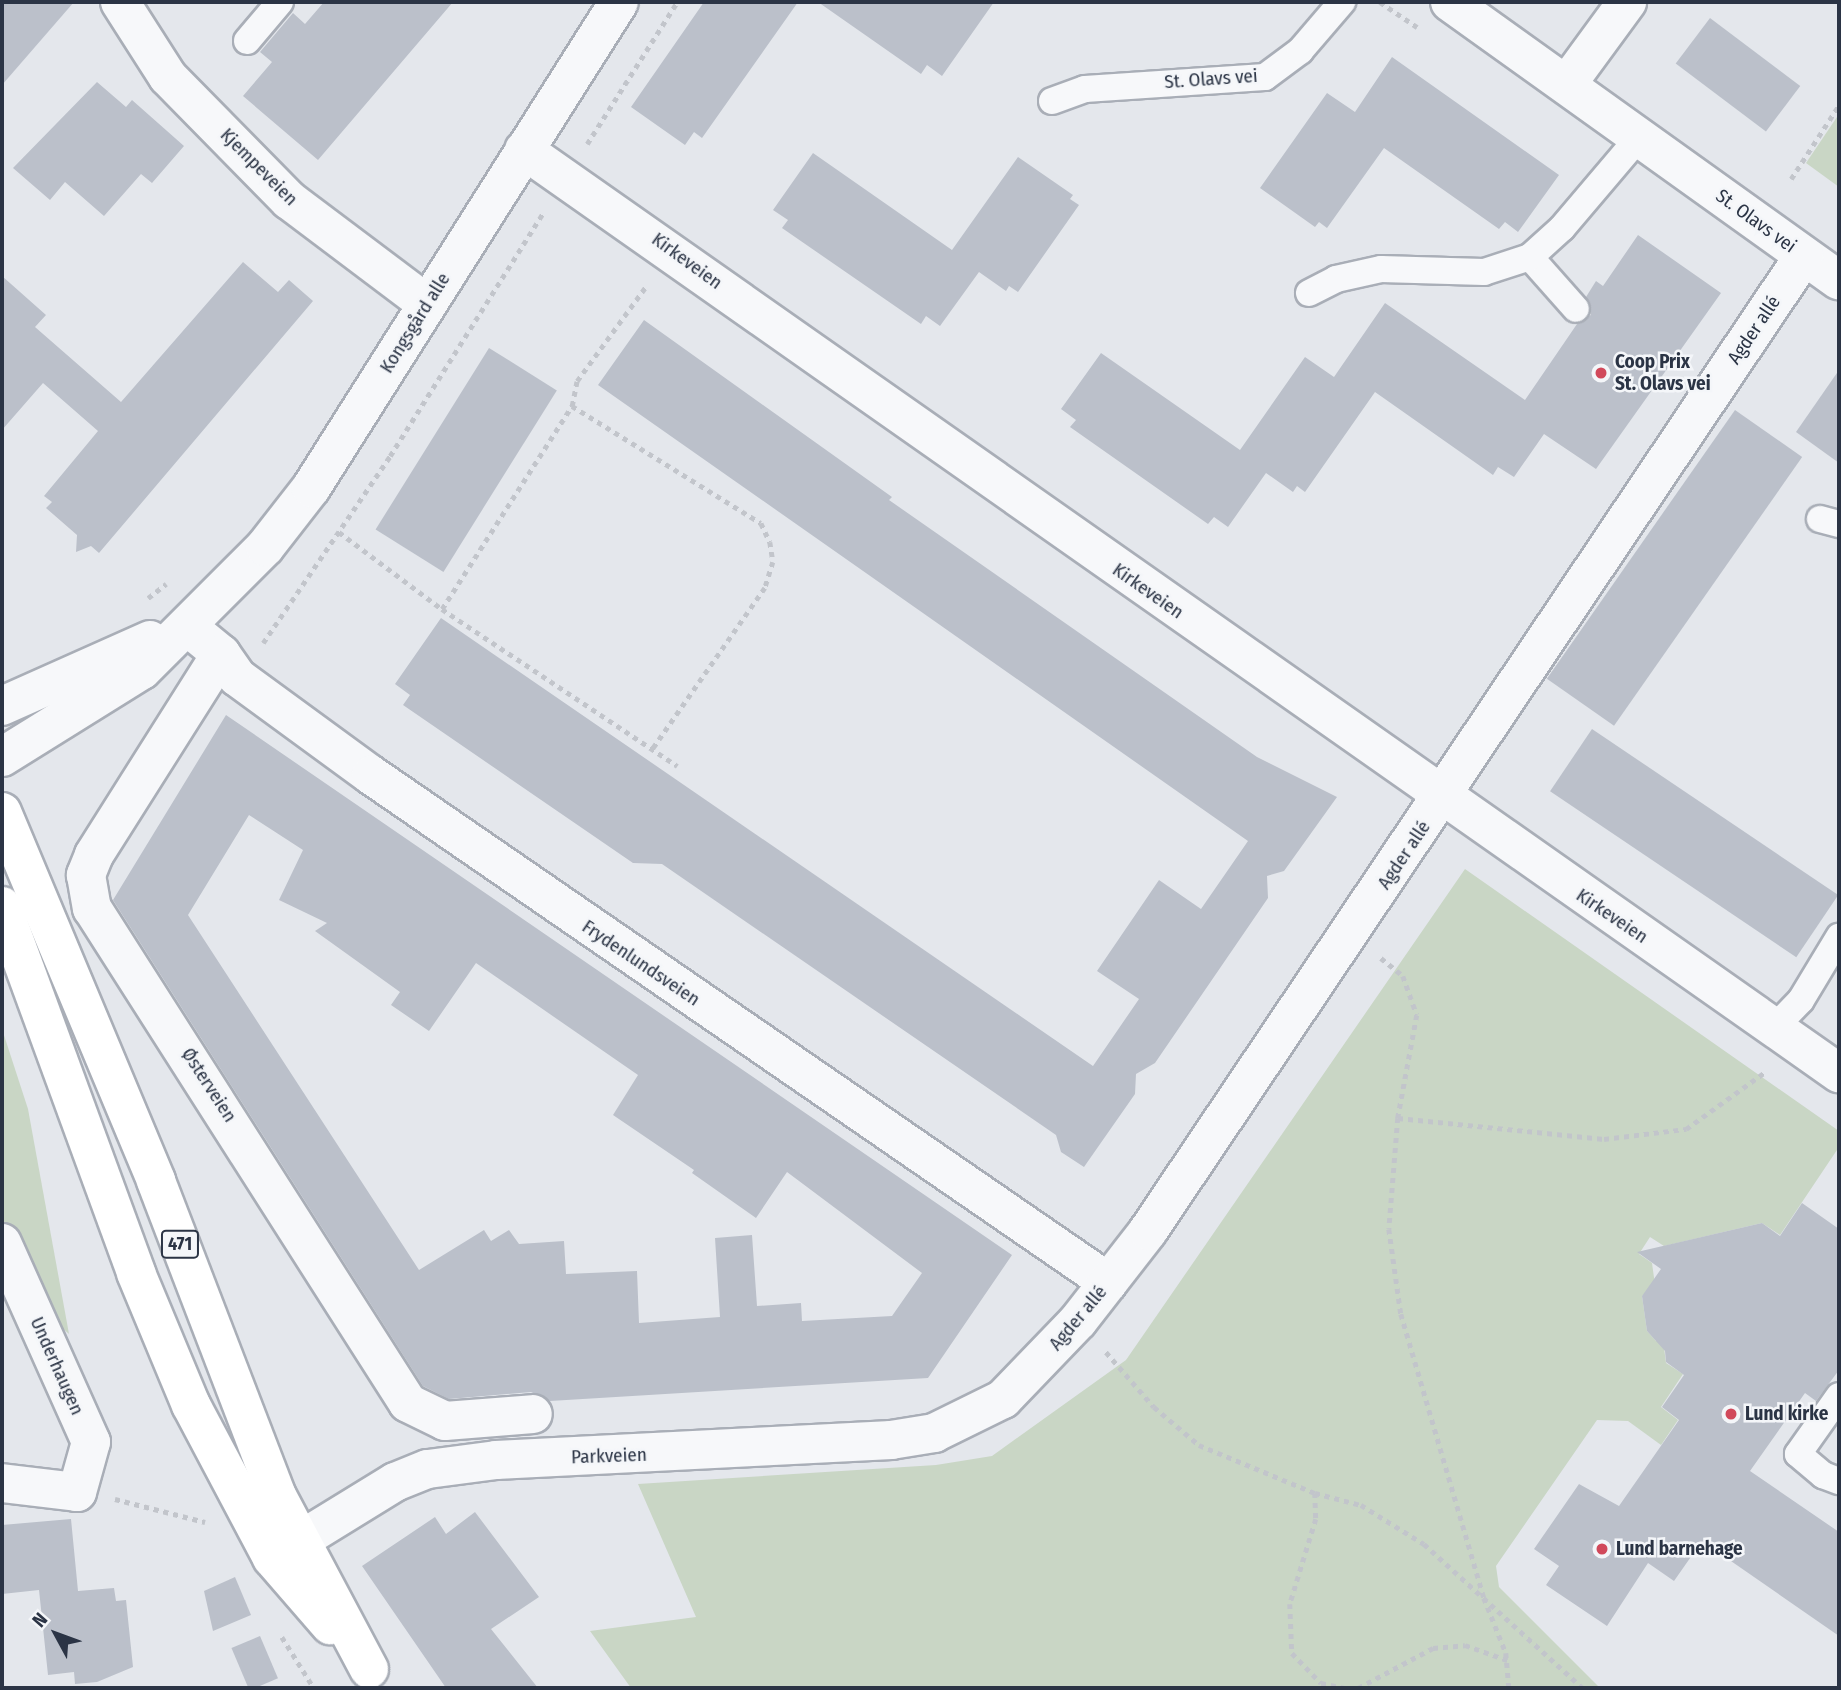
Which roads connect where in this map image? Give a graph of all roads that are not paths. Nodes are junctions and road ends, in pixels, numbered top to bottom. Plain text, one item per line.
1 (120, 2) edge
2 (280, 2) edge
3 (619, 2) edge
4 (1342, 2) edge
5 (1450, 2) edge
6 (1627, 2) edge
7 (247, 41) dead end
8 (1567, 84) junction
9 (1052, 101) dead end
10 (1640, 136) junction
11 (524, 150) junction
12 (1804, 256) junction
13 (1530, 257) junction
14 (1839, 280) edge
15 (1309, 293) dead end
16 (427, 304) junction
17 (1576, 309) dead end
18 (188, 626) junction
19 (229, 666) junction
20 (2, 706) edge
21 (2, 757) edge
22 (1442, 799) junction
23 (2, 812) edge
24 (2, 906) edge
25 (1839, 937) edge
26 (1788, 1036) junction
27 (1839, 1073) edge
28 (2, 1243) edge
29 (1108, 1282) junction
30 (1839, 1396) edge
31 (533, 1413) dead end
32 (967, 1420) joint
33 (1839, 1481) edge
34 (2, 1483) edge
35 (287, 1548) junction
36 (376, 1679) edge

1 - 16 street, Kjempeveien
2 - 7 lane
3 - 11 street, Kongsgård alle
4 - 9 lane, St. Olavs vei
5 - 8 street, St. Olavs vei
6 - 8 street
8 - 10 street, St. Olavs vei
10 - 12 street, St. Olavs vei
10 - 13 lane
11 - 16 street, Kongsgård alle
11 - 22 street, Kirkeveien
12 - 14 street, St. Olavs vei
12 - 22 street, Agder allé
13 - 15 lane
13 - 17 lane
16 - 18 street, Kongsgård alle
18 - 19 street, Frydenlundsveien
18 - 20 street, Kongsgård alle
18 - 21 street, Kongsgård alle
19 - 29 street, Frydenlundsveien
19 - 31 street, Østerveien
22 - 26 street, Kirkeveien
22 - 29 street, Agder allé
23 - 35 main road, 471
24 - 35 main road, 471
25 - 26 lane
26 - 27 street, Kirkeveien
28 - 34 street, Underhaugen
29 - 32 street, Agder allé
30 - 33 lane
32 - 35 street, Parkveien
35 - 36 main road, 471

